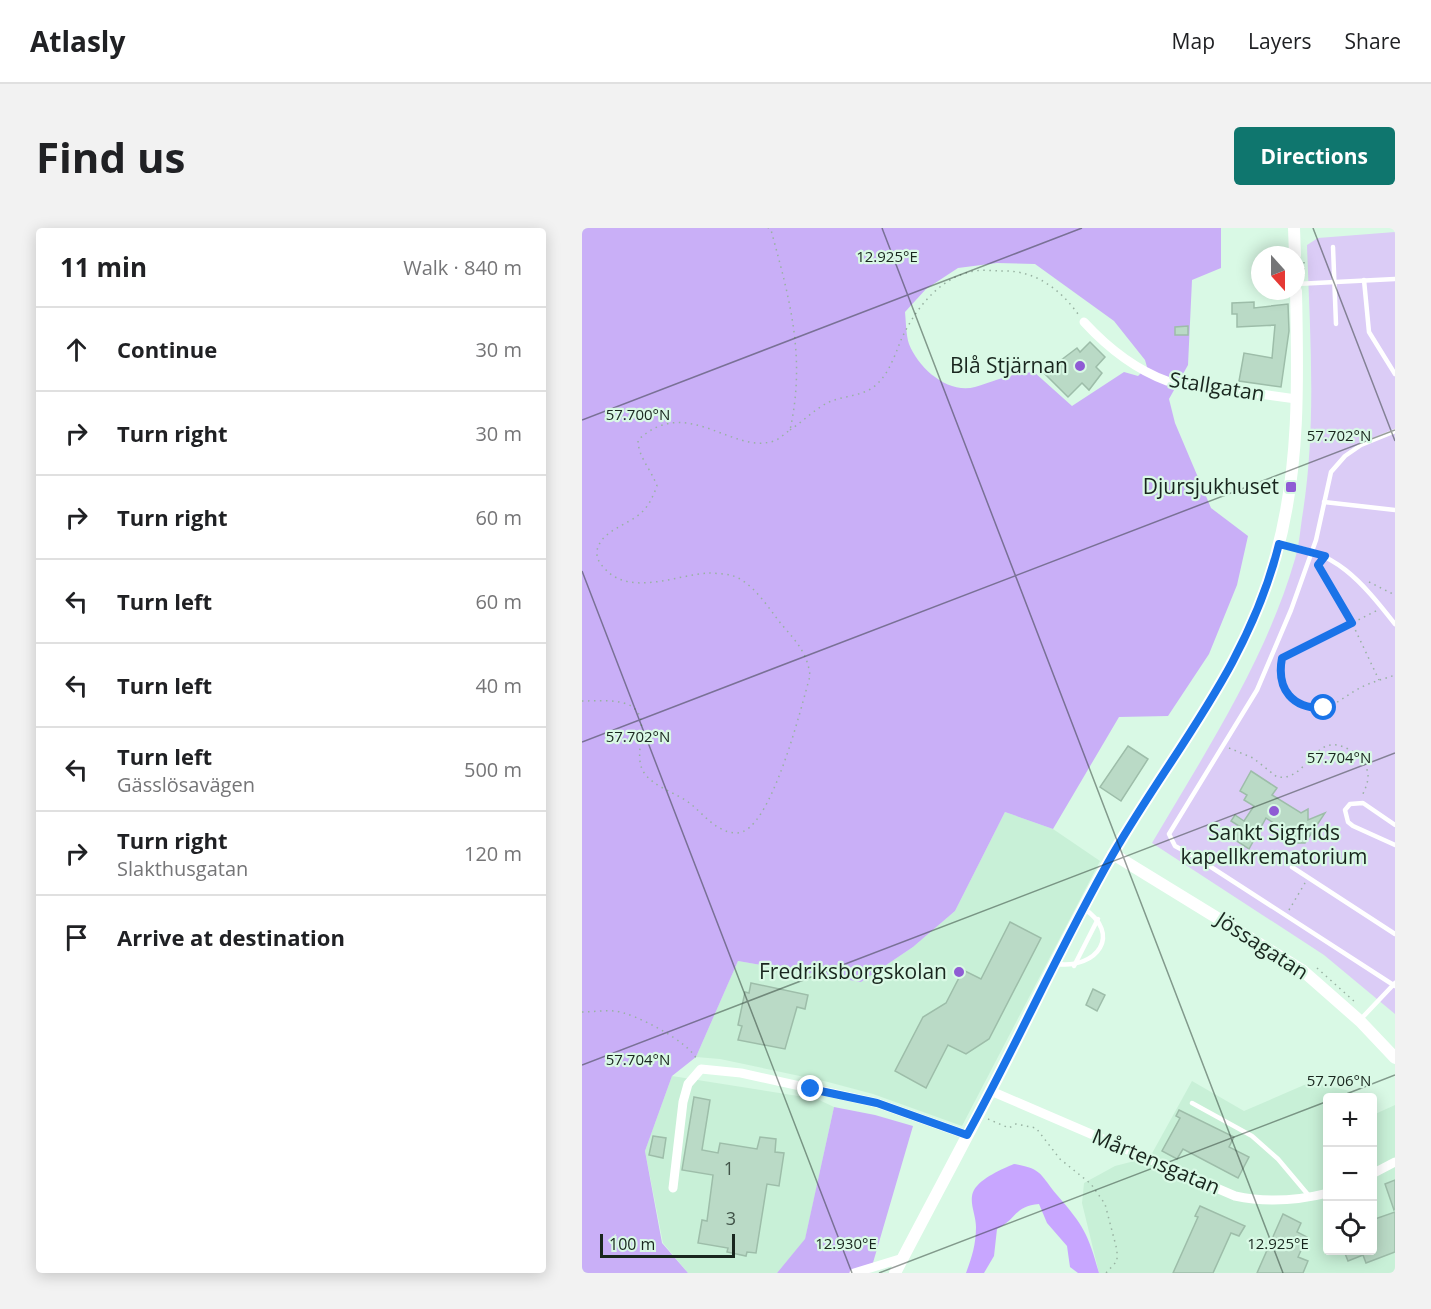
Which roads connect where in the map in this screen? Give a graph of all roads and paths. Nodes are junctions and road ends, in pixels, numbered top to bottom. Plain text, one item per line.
1 (768, 228) edge
2 (1294, 228) edge
3 (1297, 246) edge
4 (1333, 246) dead end
5 (1395, 279) edge
6 (1364, 280) junction
7 (1336, 283) junction
8 (1305, 286) edge
9 (1300, 300) edge
10 (1084, 322) joint
11 (1336, 324) dead end
12 (1395, 374) edge
13 (1296, 399) junction
14 (790, 430) junction
15 (1395, 431) edge
16 (1324, 502) junction
17 (1395, 510) edge
18 (1279, 544) junction
19 (1311, 551) junction
20 (1325, 556) junction
21 (1362, 582) junction
22 (1395, 594) edge
23 (1382, 608) junction
24 (1352, 623) junction
25 (1395, 624) edge
26 (1395, 675) edge
27 (1379, 681) junction
28 (582, 700) edge
29 (1224, 746) junction
30 (1359, 802) junction
31 (1395, 825) edge
32 (1395, 845) edge
33 (1113, 854) junction
34 (1292, 867) dead end
35 (1309, 878) junction
36 (1083, 908) junction
37 (1285, 916) junction
38 (1098, 919) junction
39 (1395, 934) edge
40 (1055, 964) junction
41 (1074, 966) junction
42 (1394, 985) edge
43 (582, 1012) edge
44 (1360, 1021) junction
45 (1395, 1058) edge
46 (701, 1069) junction
47 (991, 1091) junction
48 (1192, 1103) dead end
49 (985, 1117) dead end
50 (967, 1135) junction
51 (1395, 1162) edge
52 (1377, 1171) edge
53 (673, 1188) dead end
54 (1323, 1194) edge
55 (1310, 1197) junction
56 (903, 1258) junction
57 (854, 1273) edge
58 (895, 1273) edge
59 (1106, 1273) edge

1 - 14 path
2 - 3 street
4 - 7 lane
5 - 6 lane
6 - 7 lane
6 - 12 lane
7 - 8 lane
7 - 11 lane
9 - 13 street
10 - 13 street, Stallgatan
10 - 14 path
13 - 18 street
14 - 28 path
15 - 16 lane
16 - 17 lane
16 - 19 lane
18 - 19 lane
18 - 33 street
19 - 20 lane
19 - 29 lane
20 - 21 lane
20 - 24 path
21 - 22 path
21 - 23 lane
23 - 24 path
23 - 25 lane
24 - 27 path
24 - 27 path
26 - 27 path
29 - 30 path
29 - 37 lane
30 - 31 lane
30 - 32 lane
33 - 36 street
33 - 44 street, Jössagatan
34 - 35 lane
35 - 37 path
35 - 39 lane
36 - 38 lane
36 - 40 street
37 - 42 lane
38 - 41 lane
38 - 41 lane
40 - 41 lane
40 - 47 street
42 - 44 lane
43 - 46 path
44 - 45 street, Jössagatan
46 - 50 street
46 - 53 street
47 - 50 street
47 - 55 street, Mårtensgatan
48 - 55 lane
49 - 59 path
50 - 56 street
51 - 52 street
54 - 55 street, Mårtensgatan
56 - 57 street
56 - 58 street

